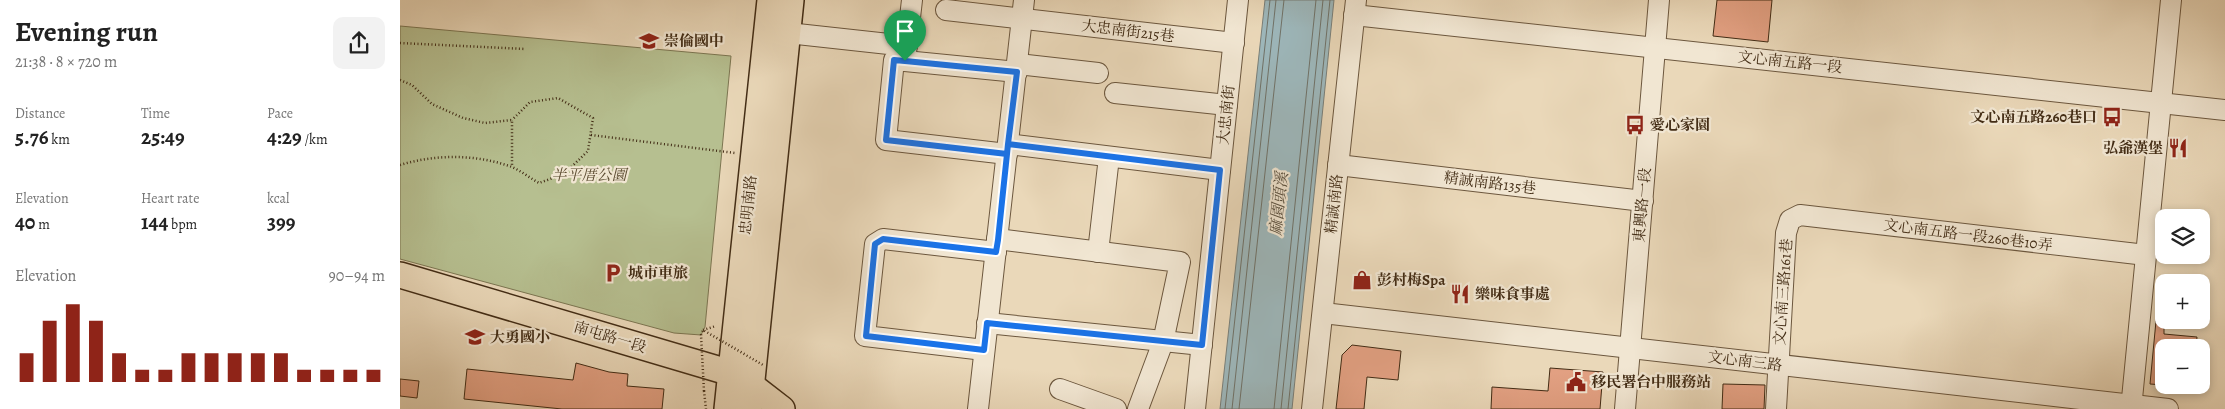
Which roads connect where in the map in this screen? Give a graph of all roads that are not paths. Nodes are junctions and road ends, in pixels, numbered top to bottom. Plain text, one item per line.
1 (770, 0) edge
2 (791, 0) edge
3 (912, 0) edge
4 (1238, 0) edge
5 (1659, 0) edge
6 (2171, 0) edge
7 (1355, 7) edge
8 (946, 10) dead end
9 (1023, 10) edge
10 (788, 33) junction
11 (1234, 43) junction
12 (1656, 47) junction
13 (906, 53) junction
14 (1017, 68) junction
15 (1098, 73) dead end
16 (1115, 93) dead end
17 (2161, 103) junction
18 (1227, 105) junction
19 (2225, 110) edge
20 (1007, 149) junction
21 (1108, 157) junction
22 (1338, 165) junction
23 (1220, 170) junction
24 (1643, 201) junction
25 (1790, 220) joint
26 (997, 246) junction
27 (1098, 252) junction
28 (2146, 255) junction
29 (400, 275) edge
30 (1322, 313) junction
31 (987, 323) junction
32 (1163, 342) junction
33 (1202, 345) junction
34 (1629, 346) junction
35 (984, 350) junction
36 (1779, 365) junction
37 (748, 374) junction
38 (1060, 389) dead end
39 (2131, 407) edge
40 (727, 409) edge
41 (749, 409) edge
42 (782, 409) edge
43 (978, 409) edge
44 (1116, 409) edge
45 (1138, 409) edge
46 (1195, 409) edge
47 (1312, 409) edge
48 (1625, 409) edge
49 (1776, 409) edge
50 (2168, 409) edge

1 - 37 main road, 忠明南路
2 - 10 main road, 忠明南路
3 - 13 street
4 - 11 street, 大忠南街
5 - 12 street, 東興路一段
6 - 17 street
7 - 12 street, 文心南五路一段
7 - 22 street, 精誠南路
8 - 9 street, 大忠南街215巷
9 - 11 street, 大忠南街215巷
9 - 14 street
10 - 13 street
10 - 37 main road, 忠明南路
11 - 18 street, 大忠南街
12 - 17 street, 文心南五路一段
12 - 24 street, 東興路一段
13 - 14 street
13 - 20 street
14 - 15 street
14 - 20 street
16 - 18 street
17 - 19 street, 文心南五路一段
17 - 28 street
18 - 23 street, 大忠南街
20 - 21 street
20 - 26 street
21 - 23 street
21 - 27 street
22 - 24 street, 精誠南路135巷
22 - 30 street, 精誠南路
23 - 33 street, 大忠南街
24 - 34 street, 東興路一段
25 - 28 street, 文心南五路一段260巷10弄
25 - 36 street, 文心南三路161巷
26 - 27 street
26 - 31 street
26 - 35 street
27 - 32 street
28 - 39 street
29 - 37 main road, 南屯路一段
30 - 34 street, 文心南三路
30 - 47 street, 精誠南路
31 - 32 street
31 - 35 street
32 - 33 street
32 - 45 street
33 - 46 street, 大忠南街
34 - 36 street, 文心南三路
34 - 48 street, 東興路一段
35 - 43 street
36 - 39 street, 文心南三路
36 - 49 street, 文心南三路161巷
37 - 40 main road, 忠明南路
37 - 41 main road, 忠明南路
37 - 42 main road, 南屯路一段
38 - 44 street
39 - 50 street, 文心南三路

